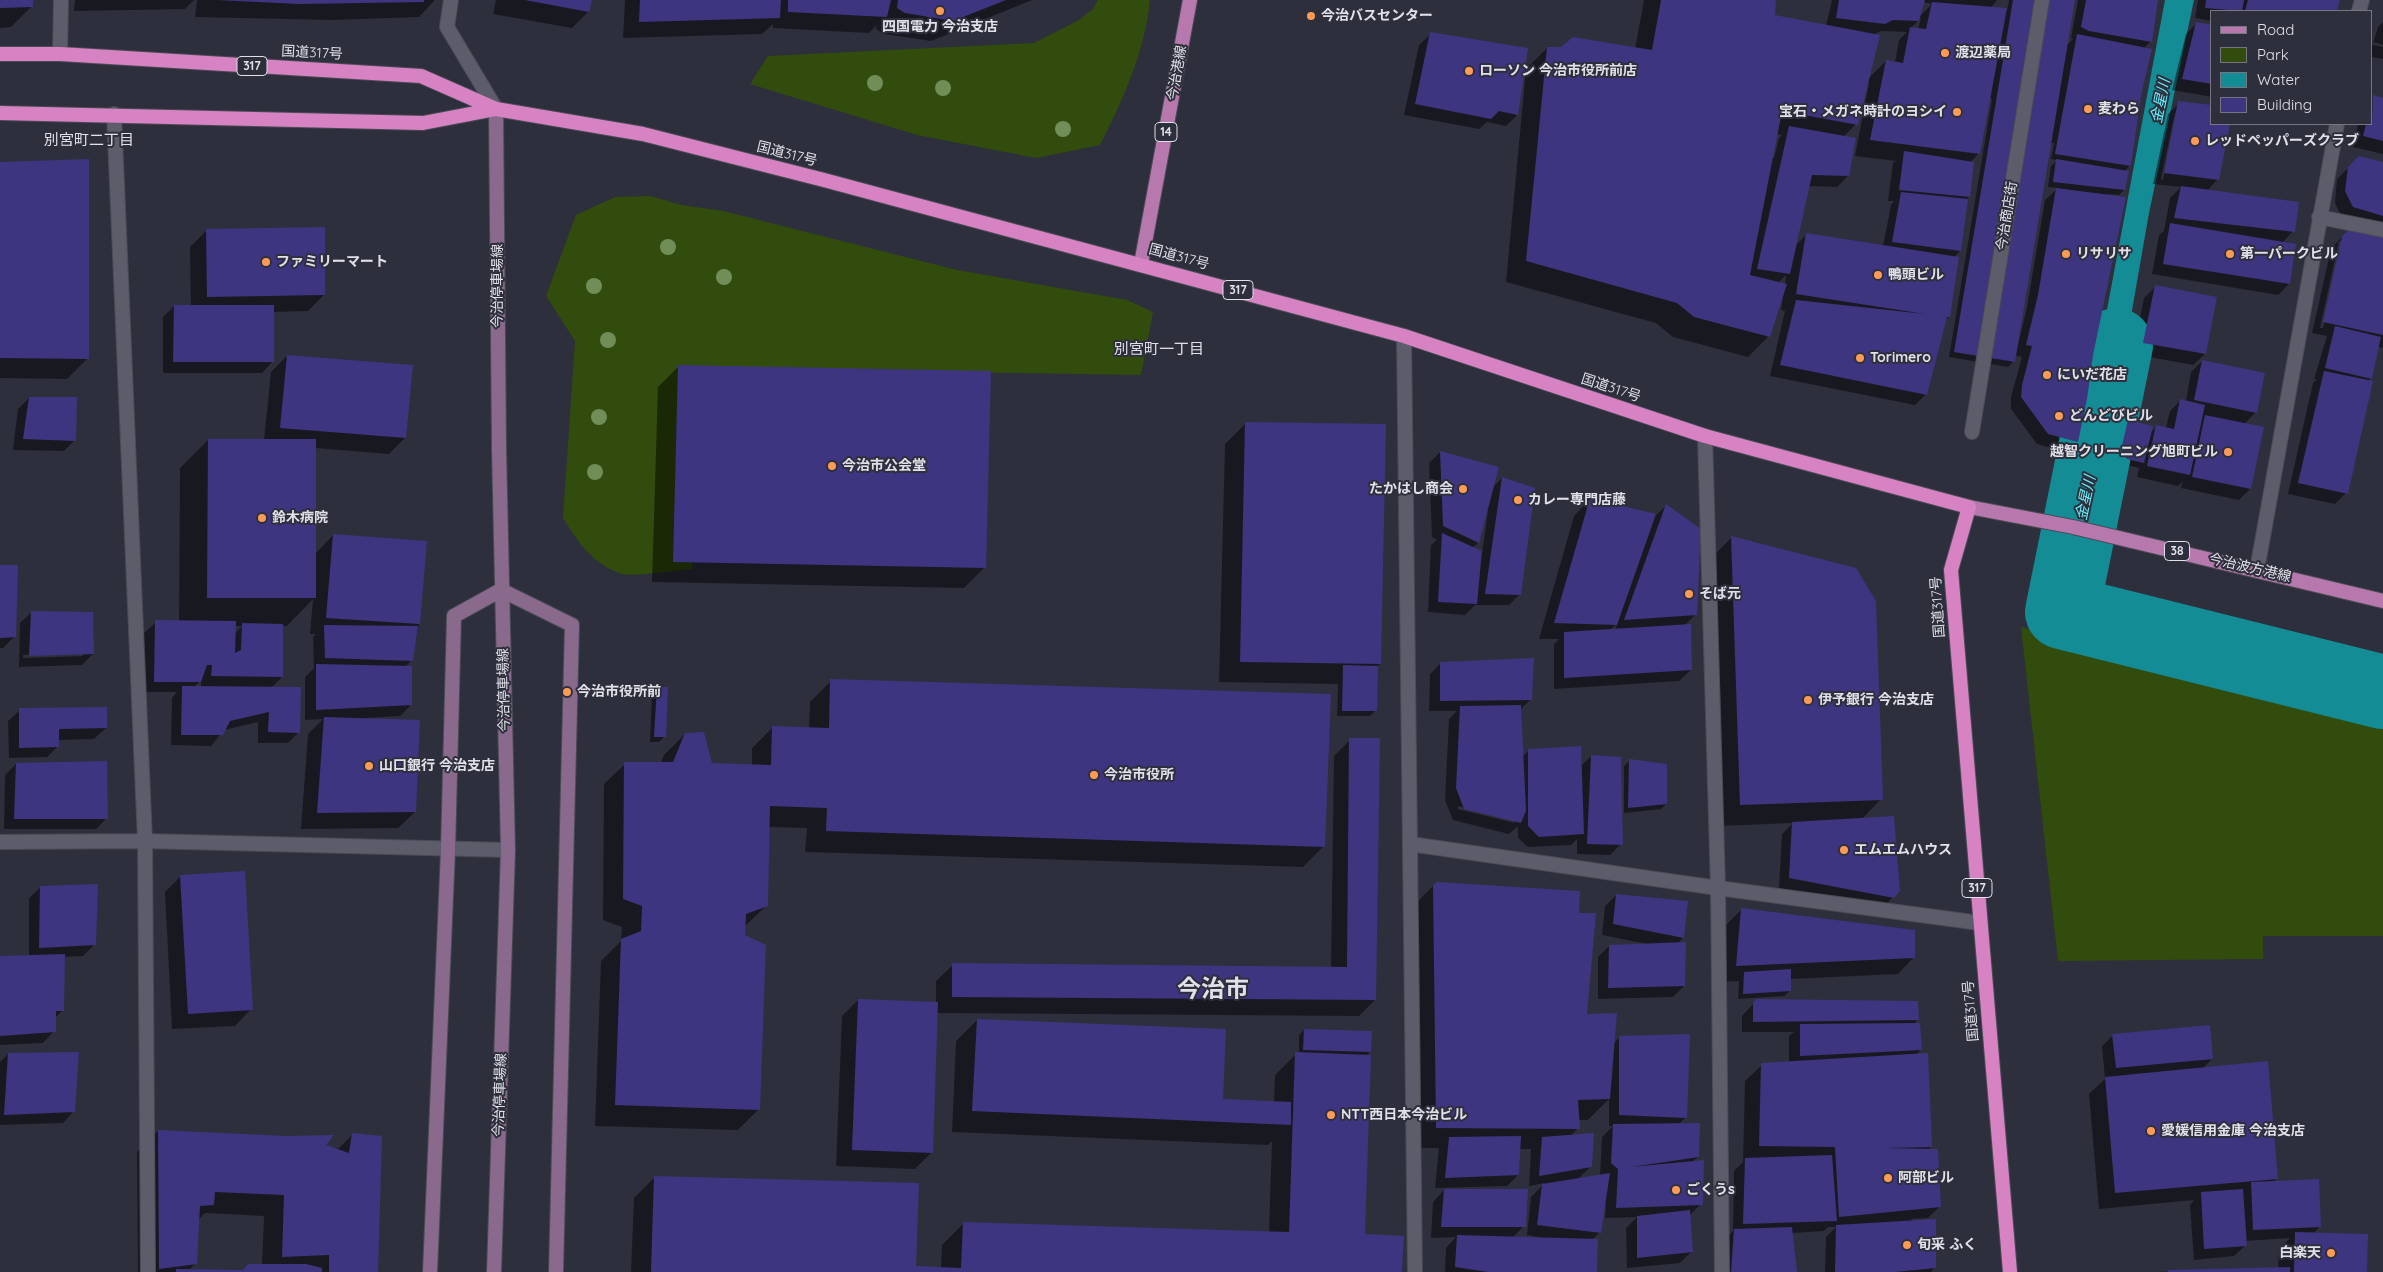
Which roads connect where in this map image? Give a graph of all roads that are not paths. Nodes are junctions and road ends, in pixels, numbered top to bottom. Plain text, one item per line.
1 (61, 0) edge
2 (451, 0) edge
3 (1190, 0) edge
4 (2042, 0) edge
5 (0, 54) edge
6 (60, 54) junction
7 (496, 109) junction
8 (0, 112) edge
9 (114, 114) junction
10 (2337, 125) edge
11 (2319, 217) junction
12 (2383, 230) edge
13 (1141, 264) junction
14 (1404, 336) junction
15 (1972, 432) dead end
16 (1705, 436) junction
17 (1970, 507) junction
18 (2256, 570) junction
19 (501, 590) junction
20 (2383, 600) edge
21 (145, 841) junction
22 (0, 842) edge
23 (1410, 844) junction
24 (448, 850) junction
25 (508, 850) junction
26 (1718, 888) junction
27 (1980, 922) junction
28 (148, 1272) edge
29 (430, 1272) edge
30 (494, 1272) edge
31 (556, 1272) edge
32 (1415, 1272) edge
33 (1722, 1272) edge
34 (2010, 1272) edge

1 - 6 street
2 - 7 street
3 - 13 main road, 今治港線 / 14
4 - 15 street, 今治商店街
5 - 6 highway, 国道317号 / 317
6 - 7 highway, 国道317号 / 317
7 - 9 highway, 国道317号 / 317
7 - 13 highway, 国道317号 / 317
7 - 19 main road, 今治停車場線
8 - 9 highway, 国道317号 / 317
9 - 21 street
10 - 11 street
11 - 12 street
11 - 18 street
13 - 14 highway, 国道317号 / 317
14 - 16 highway, 国道317号 / 317
14 - 23 street
16 - 17 highway, 国道317号 / 317
16 - 26 street
17 - 18 main road, 今治波方港線 / 38
17 - 27 highway, 国道317号 / 317
18 - 20 main road, 今治波方港線 / 38
19 - 24 main road
19 - 25 main road, 今治停車場線
19 - 31 main road
21 - 22 street
21 - 24 street
21 - 28 street
23 - 26 street
23 - 32 street
24 - 25 street
24 - 29 main road
25 - 30 main road, 今治停車場線
26 - 27 street
26 - 33 street
27 - 34 highway, 国道317号 / 317

